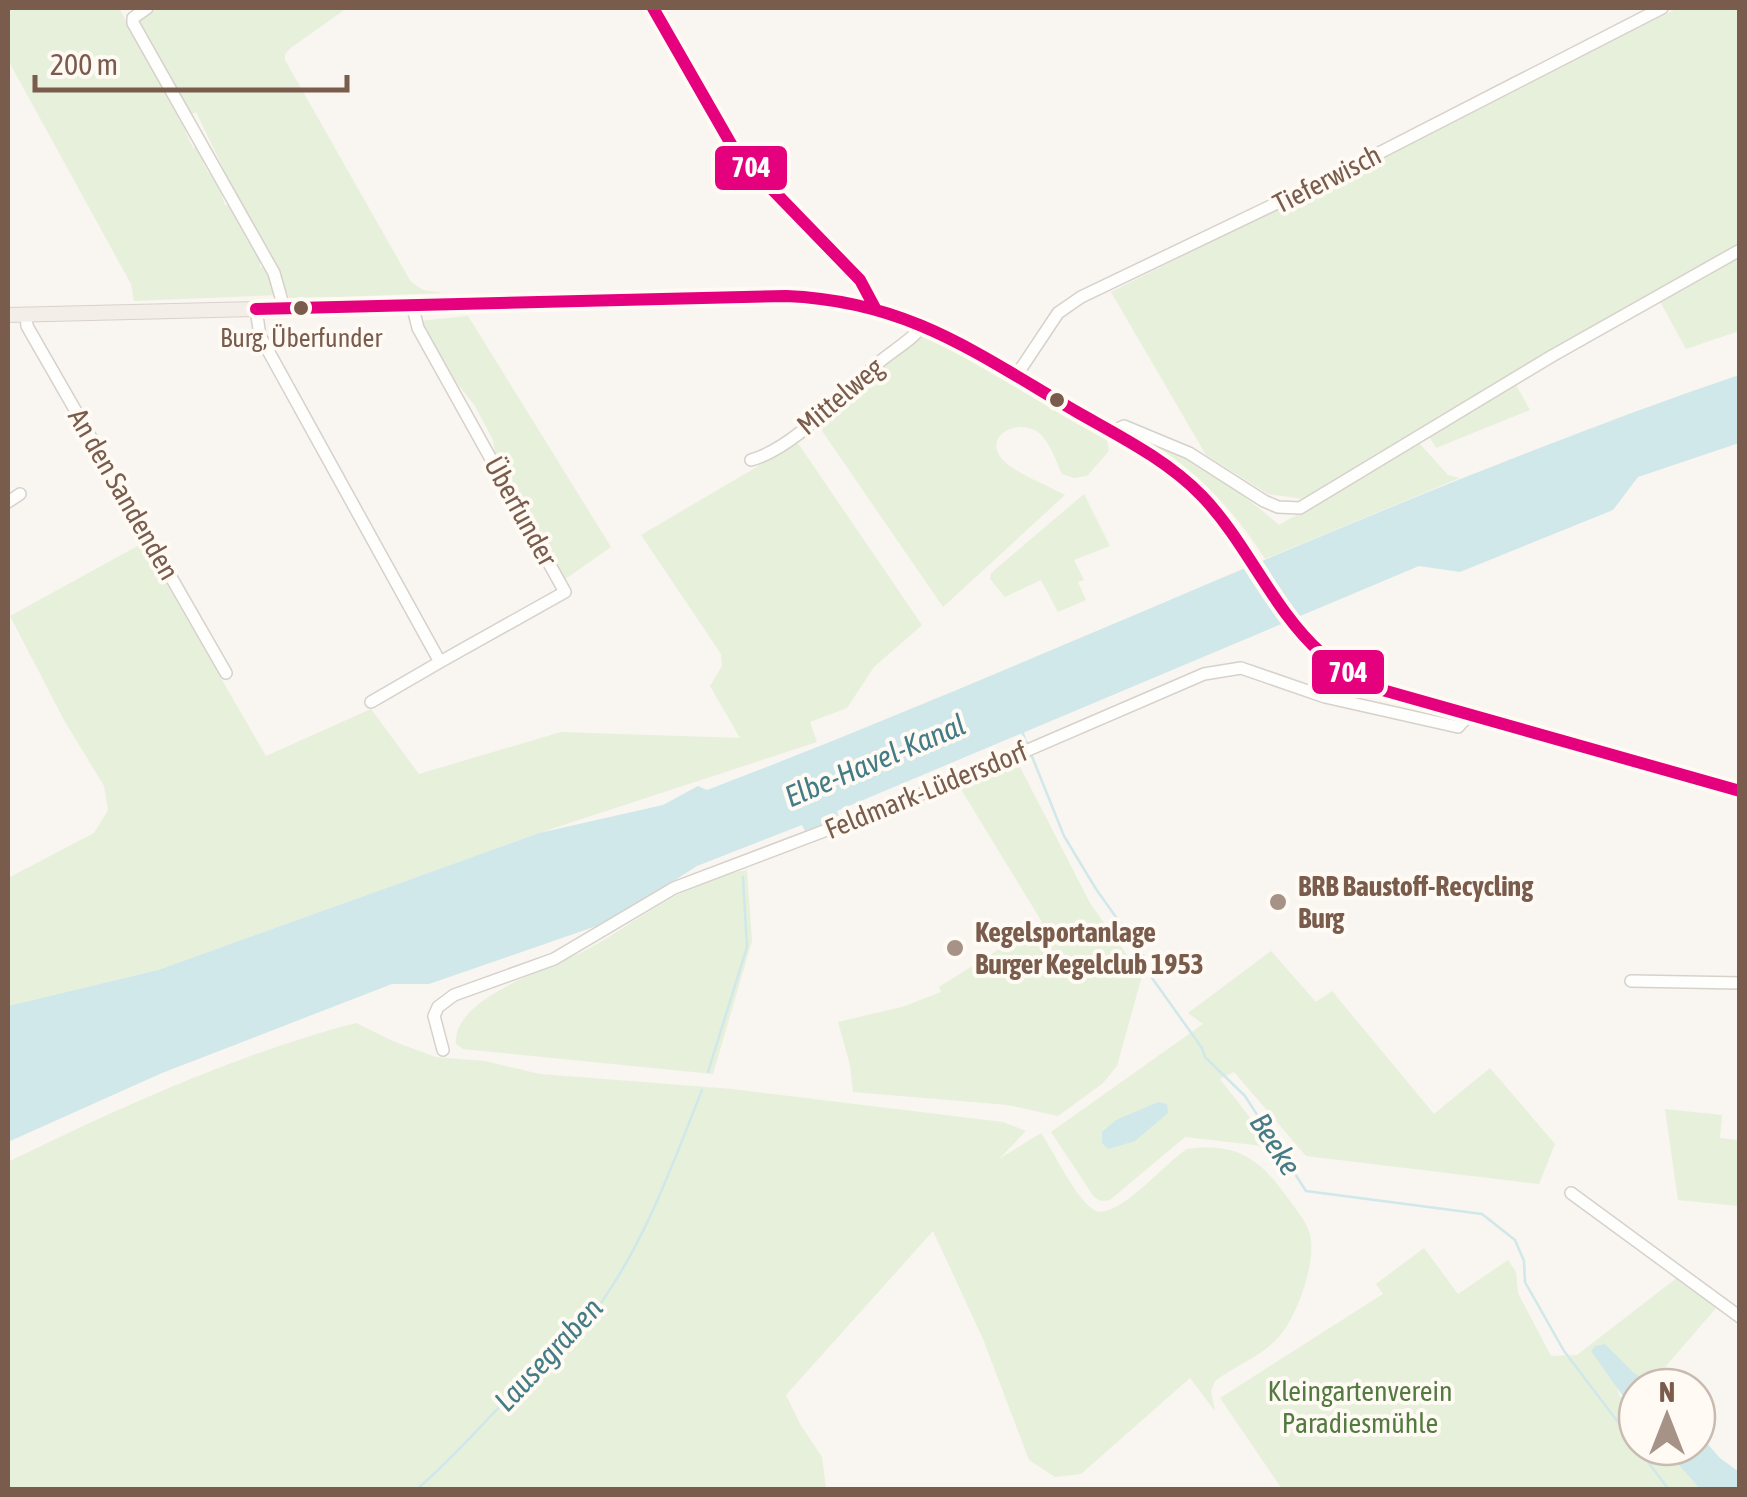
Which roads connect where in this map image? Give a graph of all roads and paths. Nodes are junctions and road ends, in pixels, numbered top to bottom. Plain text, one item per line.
1 (147, 8) edge
2 (652, 8) edge
3 (1662, 8) edge
4 (1740, 250) edge
5 (412, 304) junction
6 (284, 308) junction
7 (875, 308) junction
8 (256, 309) junction
9 (26, 314) junction
10 (8, 315) edge
11 (924, 324) junction
12 (1016, 376) junction
13 (1112, 432) junction
14 (750, 460) dead end
15 (20, 494) dead end
16 (8, 502) edge
17 (440, 662) junction
18 (226, 673) dead end
19 (371, 702) dead end
20 (1470, 715) junction
21 (1740, 791) edge
22 (1630, 981) dead end
23 (1740, 983) edge
24 (443, 1050) dead end
25 (1571, 1193) dead end
26 (1740, 1317) edge

1 - 6 street
2 - 7 street
3 - 12 street, Tieferwisch
4 - 13 street
5 - 6 main road
5 - 7 main road
5 - 17 street, Überfunder
6 - 8 main road
7 - 11 main road
8 - 9 main road
8 - 17 street
9 - 10 main road
9 - 18 street, An den Sandenden
11 - 12 main road
11 - 14 street, Mittelweg
12 - 13 main road
13 - 20 main road
15 - 16 street
17 - 19 street, Überfunder
20 - 21 main road
20 - 24 street, Feldmark-Lüdersdorf
22 - 23 street
25 - 26 street

